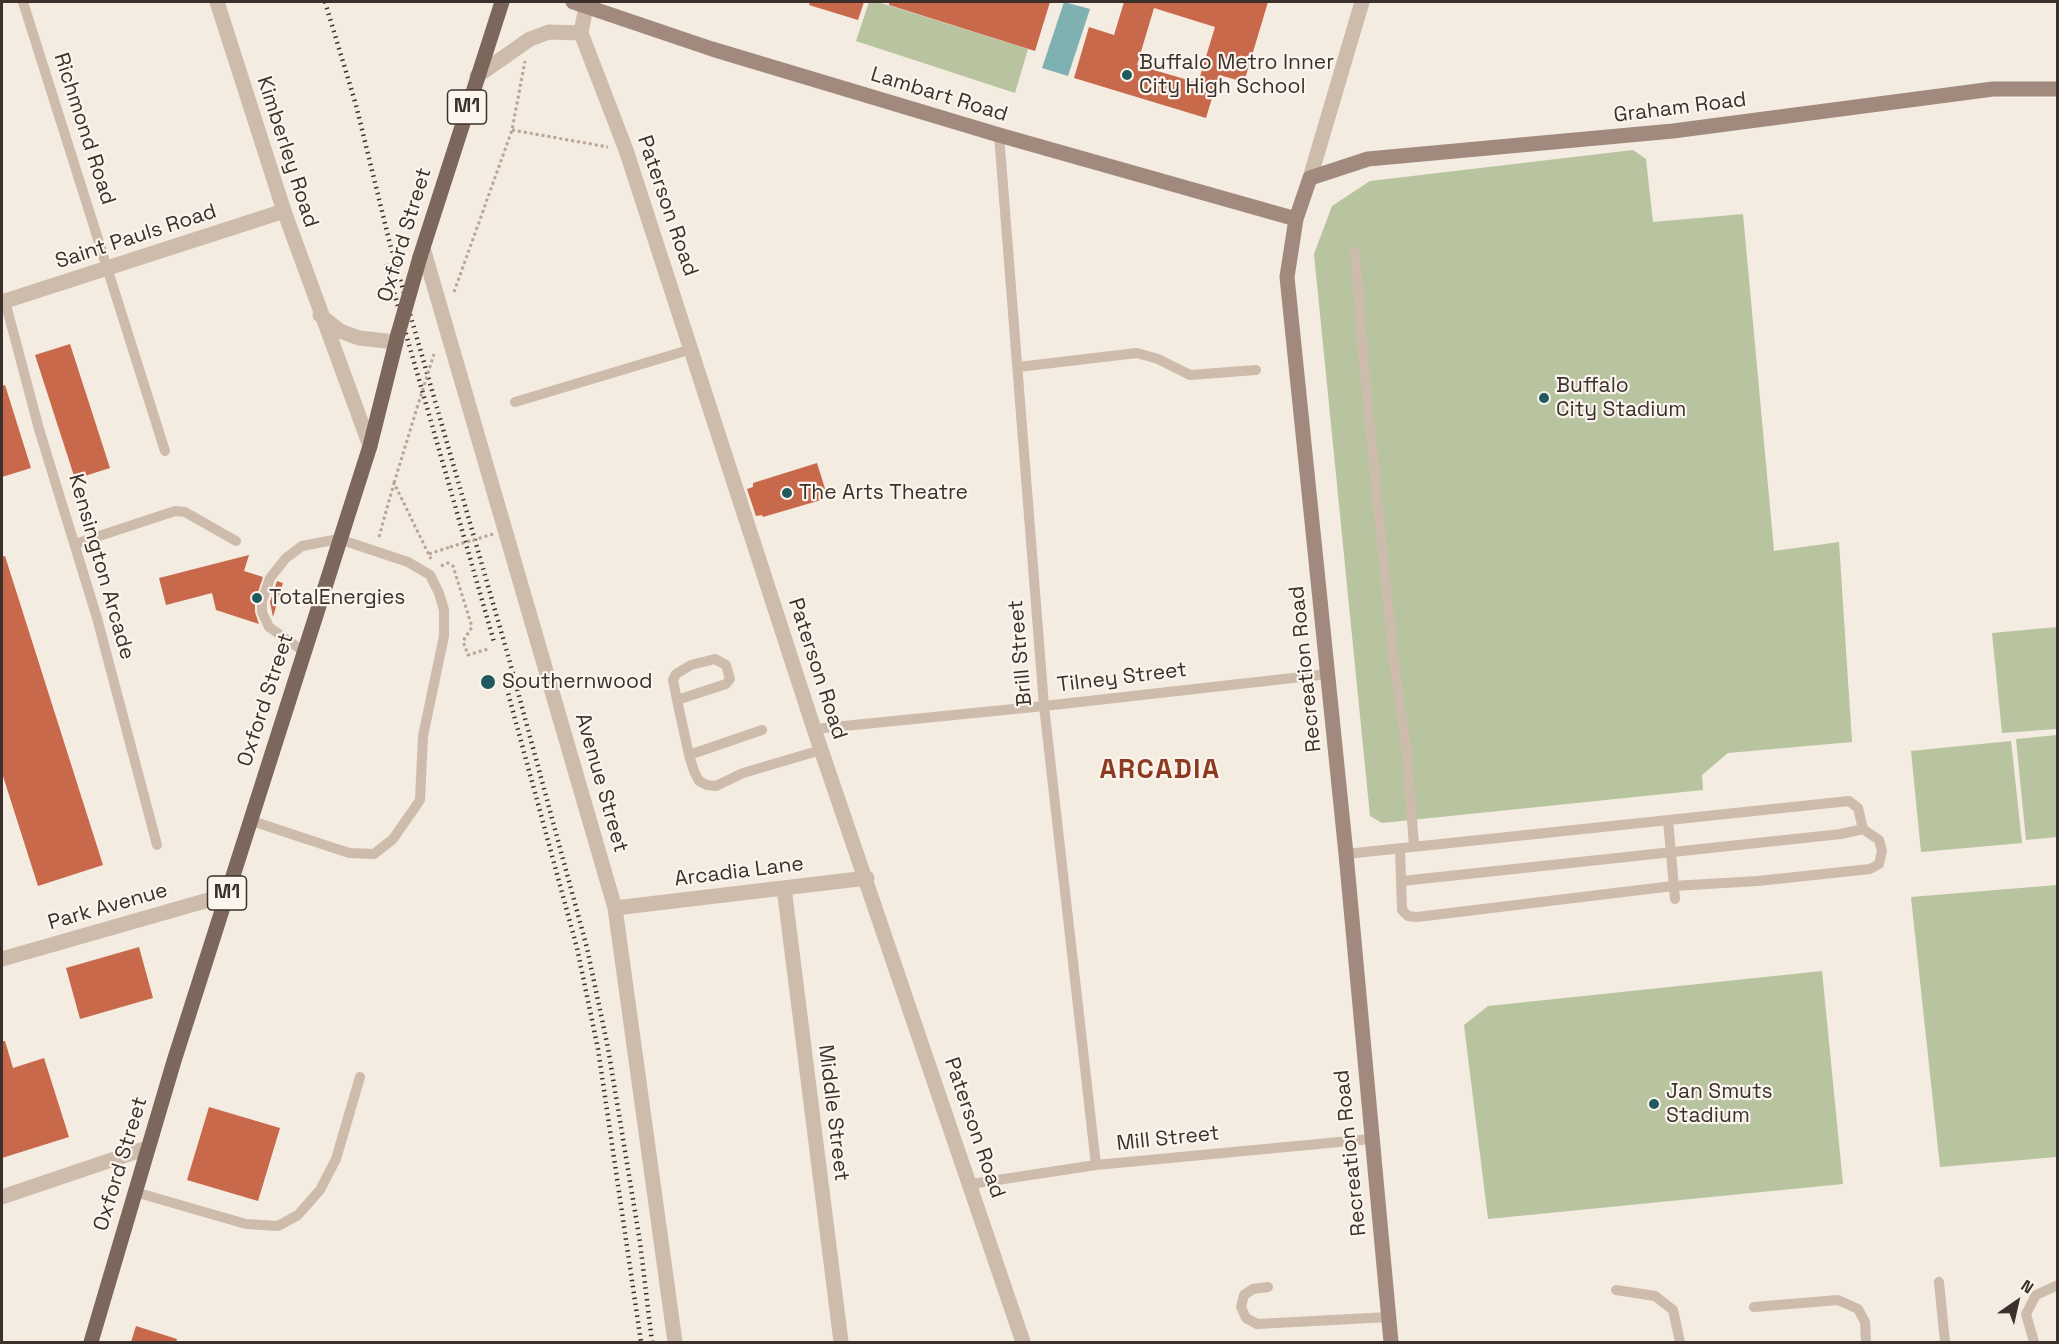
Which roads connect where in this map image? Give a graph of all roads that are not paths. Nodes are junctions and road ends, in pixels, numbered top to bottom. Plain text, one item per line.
1 (23, 2) edge
2 (217, 2) edge
3 (502, 2) edge
4 (1362, 2) edge
5 (580, 4) edge
6 (581, 33) junction
7 (477, 76) junction
8 (2058, 89) edge
9 (999, 135) junction
10 (1310, 178) junction
11 (284, 211) junction
12 (1296, 219) junction
13 (1355, 252) dead end
14 (422, 253) junction
15 (107, 268) junction
16 (3, 302) edge
17 (320, 315) junction
18 (397, 338) junction
19 (692, 349) junction
20 (1017, 367) junction
21 (1256, 370) dead end
22 (515, 402) dead end
23 (370, 446) junction
24 (165, 451) dead end
25 (339, 539) junction
26 (236, 541) dead end
27 (75, 544) junction
28 (303, 651) junction
29 (1328, 674) junction
30 (677, 700) junction
31 (1044, 706) junction
32 (814, 729) junction
33 (762, 730) dead end
34 (821, 750) junction
35 (689, 754) junction
36 (249, 820) junction
37 (1668, 820) junction
38 (1863, 829) junction
39 (157, 844) dead end
40 (1414, 846) junction
41 (1400, 848) junction
42 (1671, 851) junction
43 (1346, 854) junction
44 (867, 878) junction
45 (1402, 881) junction
46 (1672, 886) junction
47 (784, 888) junction
48 (226, 895) junction
49 (1675, 899) dead end
50 (615, 908) junction
51 (2, 959) edge
52 (360, 1077) dead end
53 (1371, 1139) junction
54 (147, 1148) junction
55 (1096, 1166) junction
56 (971, 1184) junction
57 (135, 1192) junction
58 (2, 1197) edge
59 (1939, 1282) dead end
60 (2058, 1285) edge
61 (1268, 1287) dead end
62 (1616, 1290) dead end
63 (1754, 1307) dead end
64 (1389, 1317) junction
65 (91, 1342) edge
66 (675, 1342) edge
67 (841, 1342) edge
68 (1023, 1342) edge
69 (1391, 1342) edge
70 (1680, 1342) edge
71 (1866, 1342) edge
72 (1945, 1342) edge
73 (2034, 1342) edge

1 - 15 lane, Richmond Road
2 - 11 street, Kimberley Road
3 - 7 main road, Oxford Street / M1
4 - 10 street, Recreation Road
5 - 6 street
5 - 9 street, Lambart Road
6 - 7 street
6 - 19 street, Paterson Road
7 - 14 main road, Oxford Street / M1
8 - 10 street, Graham Road
9 - 12 street, Lambart Road
9 - 20 lane, Brill Street
10 - 12 street, Recreation Road
11 - 15 street, Saint Pauls Road
11 - 17 street, Kimberley Road
12 - 29 street, Recreation Road
13 - 40 lane
14 - 18 main road, Oxford Street / M1, bridge
14 - 50 street, Avenue Street
15 - 16 street, Saint Pauls Road
15 - 24 lane, Richmond Road
16 - 27 lane, Kensington Arcade
17 - 18 street
17 - 23 street, Kimberley Road
18 - 23 main road, Oxford Street / M1
19 - 22 lane
19 - 32 street, Paterson Road
20 - 21 lane
20 - 31 lane, Brill Street
23 - 25 main road, Oxford Street / M1
25 - 28 main road, Oxford Street / M1
25 - 28 lane
25 - 36 lane
26 - 27 lane
27 - 39 lane, Kensington Arcade
28 - 36 main road, Oxford Street / M1
29 - 31 lane, Tilney Street
29 - 43 street, Recreation Road
30 - 30 lane
30 - 35 lane
31 - 32 lane, Tilney Street
31 - 55 lane, Brill Street
32 - 34 street, Paterson Road
33 - 35 lane
34 - 35 lane
34 - 44 street, Paterson Road
36 - 48 main road, Oxford Street / M1
37 - 38 lane
37 - 40 lane
37 - 42 lane
38 - 42 lane
38 - 46 lane
40 - 41 lane
41 - 43 lane
41 - 45 lane
42 - 45 lane
42 - 46 lane
43 - 53 street, Recreation Road
44 - 47 street, Arcadia Lane
44 - 56 street, Paterson Road
45 - 46 lane
46 - 49 lane
47 - 50 street, Arcadia Lane
47 - 67 street, Middle Street
48 - 51 street, Park Avenue
48 - 54 main road, Oxford Street / M1
50 - 66 street, Avenue Street
52 - 57 lane
53 - 55 lane, Mill Street
53 - 64 street, Recreation Road
54 - 57 main road, Oxford Street / M1
54 - 58 street
55 - 56 lane, Mill Street
56 - 68 street, Paterson Road
57 - 65 main road, Oxford Street / M1
59 - 72 lane
60 - 73 lane
61 - 64 lane
62 - 70 lane
63 - 71 lane
64 - 69 street, Recreation Road

